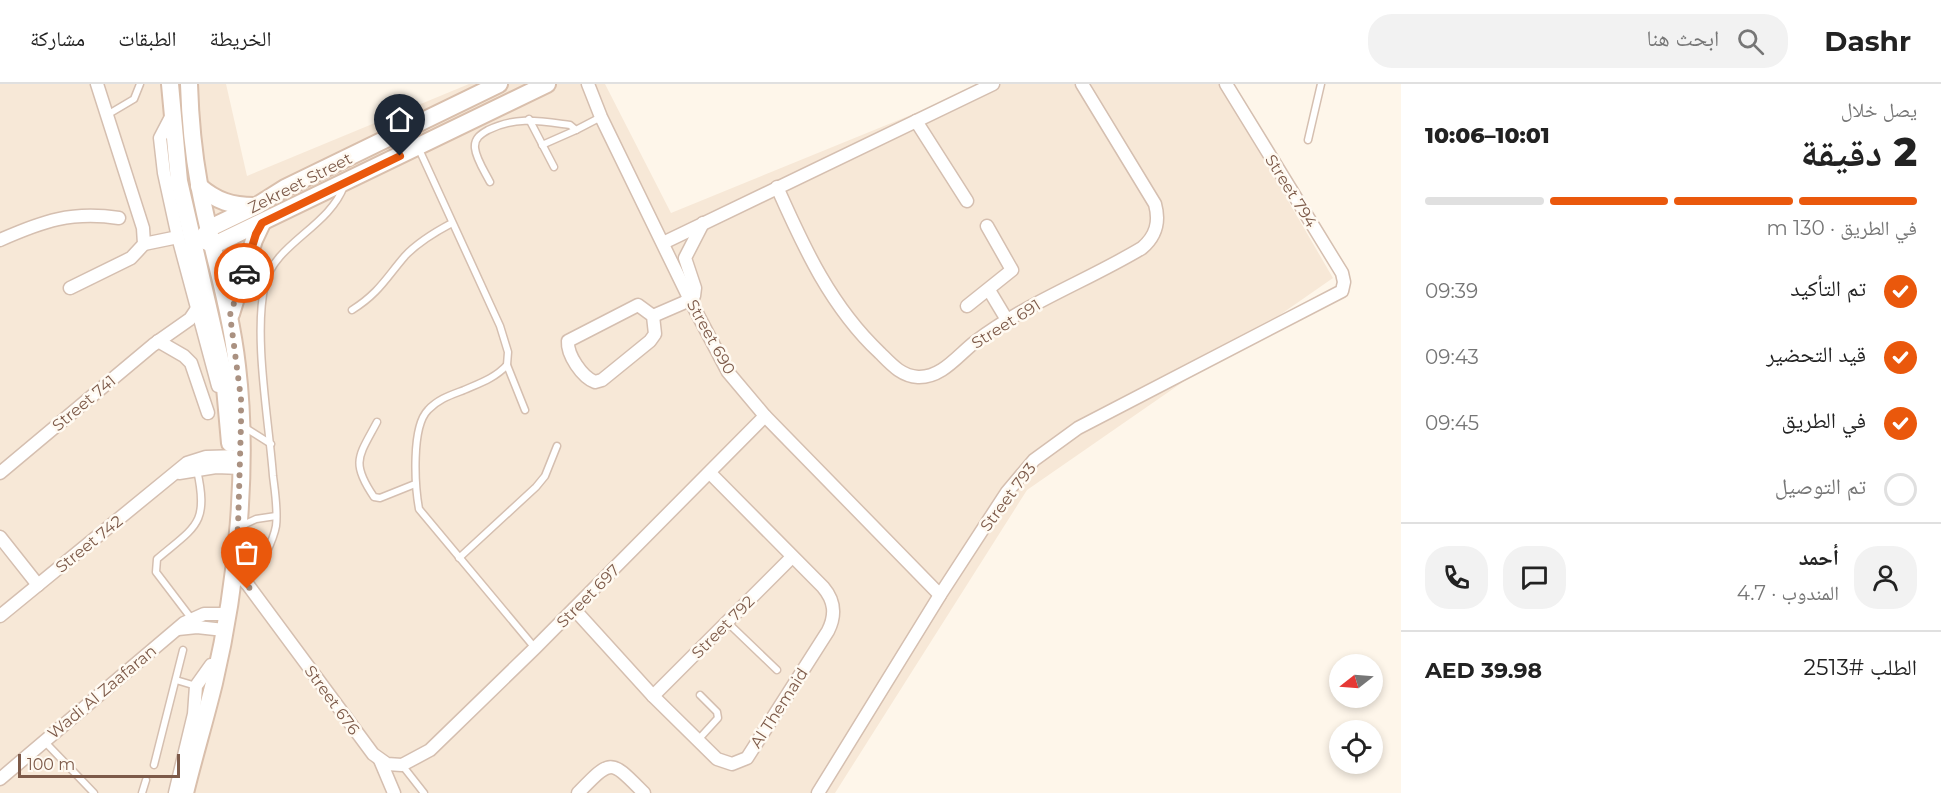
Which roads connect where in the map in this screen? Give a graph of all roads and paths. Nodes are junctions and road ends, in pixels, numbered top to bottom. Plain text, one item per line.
1 (96, 84) edge
2 (140, 84) edge
3 (170, 84) edge
4 (189, 84) edge
5 (499, 84) edge
6 (547, 84) edge
7 (993, 84) edge
8 (1082, 84) edge
9 (1226, 84) edge
10 (1321, 84) edge
11 (587, 86) edge
12 (107, 115) junction
13 (172, 115) junction
14 (601, 117) junction
15 (529, 119) junction
16 (916, 121) junction
17 (576, 130) junction
18 (1308, 140) dead end
19 (542, 145) junction
20 (418, 147) junction
21 (554, 167) dead end
22 (346, 182) junction
23 (490, 182) dead end
24 (199, 186) junction
25 (777, 187) junction
26 (967, 201) dead end
27 (255, 207) junction
28 (119, 218) dead end
29 (187, 220) junction
30 (262, 223) junction
31 (452, 223) junction
32 (703, 223) junction
33 (987, 226) dead end
34 (178, 237) junction
35 (208, 237) junction
36 (0, 240) edge
37 (663, 243) junction
38 (144, 244) junction
39 (195, 259) junction
40 (70, 288) dead end
41 (989, 290) junction
42 (1334, 296) joint
43 (690, 300) junction
44 (967, 306) dead end
45 (198, 307) junction
46 (352, 310) dead end
47 (230, 315) junction
48 (653, 316) junction
49 (1007, 320) junction
50 (170, 334) junction
51 (206, 336) junction
52 (158, 341) junction
53 (213, 365) junction
54 (507, 365) junction
55 (194, 370) junction
56 (525, 410) dead end
57 (208, 413) dead end
58 (765, 416) junction
59 (235, 418) junction
60 (377, 422) dead end
61 (271, 444) junction
62 (557, 447) dead end
63 (235, 462) junction
64 (196, 470) junction
65 (0, 473) edge
66 (178, 473) junction
67 (710, 473) junction
68 (415, 484) junction
69 (276, 516) junction
70 (238, 527) junction
71 (0, 537) edge
72 (459, 558) junction
73 (792, 558) junction
74 (263, 560) dead end
75 (233, 568) junction
76 (38, 585) junction
77 (252, 591) junction
78 (230, 592) junction
79 (940, 595) junction
80 (574, 609) junction
81 (0, 616) edge
82 (191, 618) junction
83 (222, 622) junction
84 (727, 622) junction
85 (178, 629) junction
86 (535, 648) junction
87 (183, 650) dead end
88 (212, 664) junction
89 (777, 670) dead end
90 (176, 680) junction
91 (196, 686) junction
92 (700, 695) dead end
93 (653, 696) junction
94 (208, 699) junction
95 (698, 740) junction
96 (44, 741) junction
97 (380, 760) junction
98 (154, 765) dead end
99 (402, 765) junction
100 (0, 779) edge
101 (146, 780) dead end
102 (94, 793) edge
103 (142, 793) edge
104 (175, 793) edge
105 (184, 793) edge
106 (394, 793) edge
107 (424, 793) edge
108 (578, 793) edge
109 (644, 793) edge
110 (818, 793) edge

1 - 12 street
2 - 12 lane
3 - 13 street
4 - 24 street
5 - 27 street, Zekreet Street
6 - 20 street, Zekreet Street
7 - 16 street
8 - 49 street, Street 691
9 - 42 street, Street 794
10 - 18 lane
11 - 14 street, Street 690
12 - 38 street
13 - 29 street
13 - 34 street
14 - 17 lane
14 - 37 street, Street 690
15 - 17 lane
15 - 19 lane
15 - 23 lane
16 - 25 street
16 - 26 street
17 - 19 lane
19 - 21 lane
20 - 22 street, Zekreet Street
20 - 31 lane
22 - 30 street, Zekreet Street
22 - 61 lane
24 - 27 street
24 - 35 street
25 - 32 street
25 - 49 street, Street 691
27 - 35 street, Zekreet Street
28 - 36 street
29 - 35 street
29 - 39 street
30 - 35 street, Zekreet Street
30 - 47 street
31 - 46 lane
31 - 54 lane
32 - 37 street
32 - 43 street
33 - 41 street
34 - 38 street
34 - 45 street
35 - 39 street
35 - 47 street
37 - 43 street, Street 690
38 - 40 street
39 - 59 street
41 - 44 street
41 - 49 street
42 - 79 street, Street 793
43 - 48 street
43 - 58 street, Street 690
45 - 50 street, Street 741
45 - 51 street
47 - 59 street
48 - 48 street
50 - 51 street, Street 741
50 - 52 street, Street 741
51 - 53 street
52 - 55 street
52 - 65 street, Street 741
53 - 55 street
53 - 59 street
54 - 56 lane
54 - 68 lane
55 - 57 street
58 - 67 street, Street 697
58 - 79 street, Street 690
59 - 61 lane
59 - 63 street
60 - 68 lane
61 - 69 lane
62 - 72 lane
63 - 64 street, Street 742
63 - 66 street, Street 742
63 - 70 street
63 - 83 street
64 - 66 street, Street 742
64 - 82 lane
66 - 76 street, Street 742
67 - 73 street, Al Themaid
67 - 80 street, Street 697
68 - 72 lane
69 - 70 lane
69 - 74 lane
70 - 75 street
71 - 76 street
72 - 86 lane
73 - 84 street, Street 792
73 - 95 street, Al Themaid
75 - 77 street, Street 676
75 - 78 street
76 - 81 street, Street 742
77 - 78 street
77 - 97 street, Street 676
78 - 83 street
79 - 110 street, Street 793
80 - 86 street, Street 697
80 - 93 street, Al Themaid
82 - 83 street
82 - 85 street, Wadi Al Zaafaran
83 - 85 street
83 - 88 street
83 - 94 street
84 - 89 lane
84 - 93 street, Street 792
85 - 96 street, Wadi Al Zaafaran
86 - 99 street, Street 697
87 - 90 lane
88 - 91 street
88 - 94 street
90 - 91 lane
90 - 98 lane
91 - 104 street
92 - 95 lane
93 - 95 street, Al Themaid
94 - 105 street
96 - 100 street, Wadi Al Zaafaran
96 - 102 lane
97 - 99 street
97 - 106 street, Street 676
99 - 107 lane
101 - 103 lane
108 - 109 street

